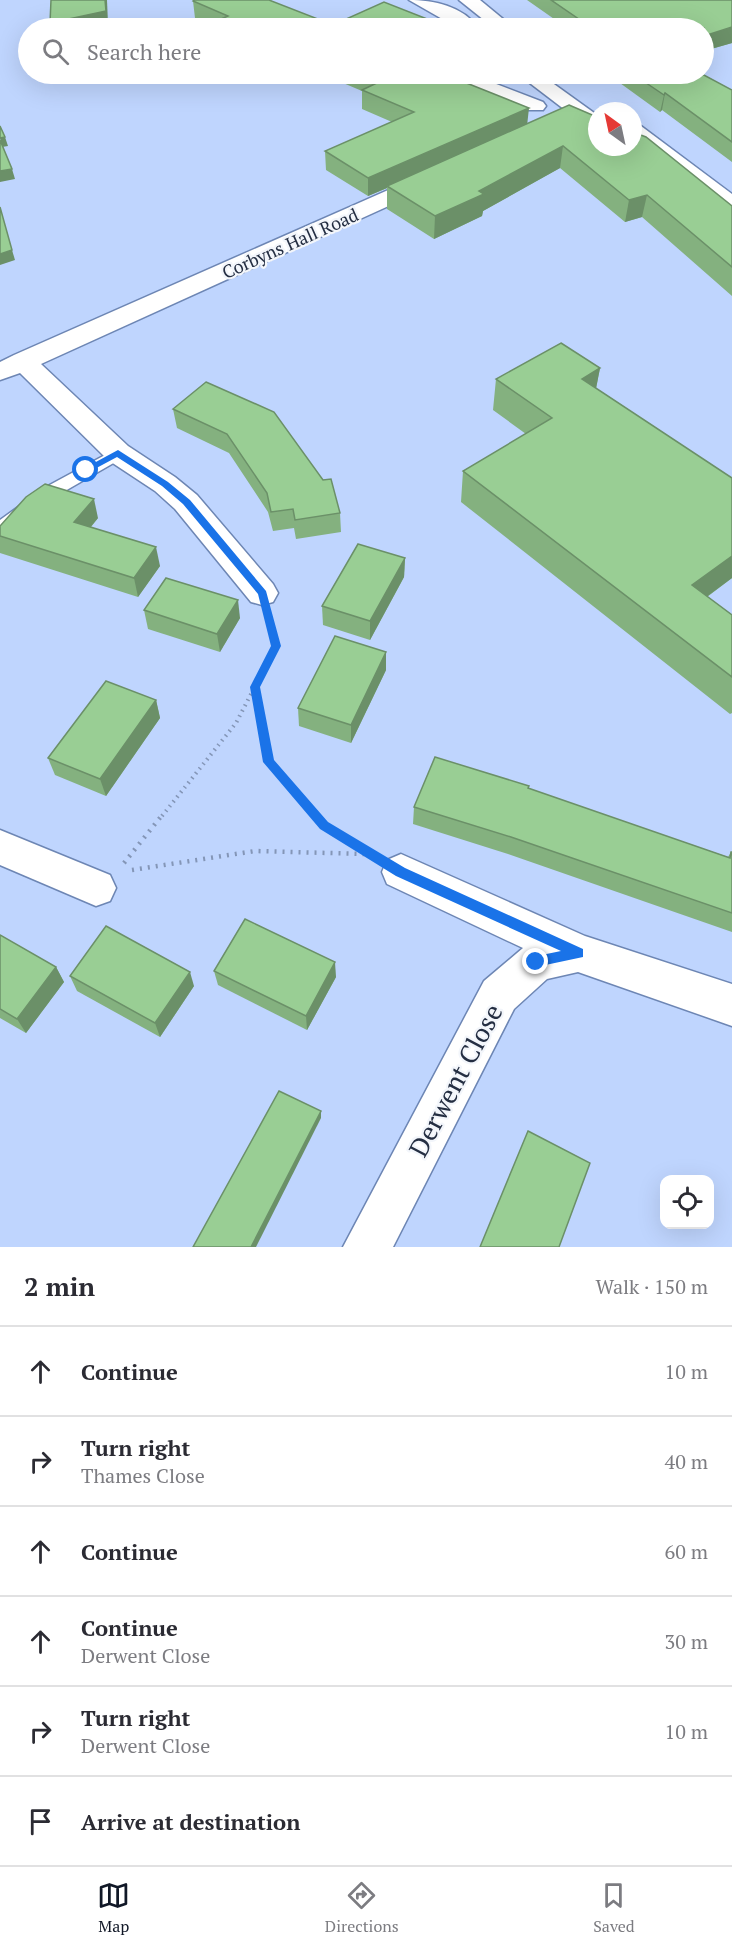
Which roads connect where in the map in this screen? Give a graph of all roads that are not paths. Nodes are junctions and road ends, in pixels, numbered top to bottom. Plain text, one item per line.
1 (418, 0) edge
2 (438, 0) edge
3 (468, 0) edge
4 (452, 18) edge
5 (458, 18) edge
6 (492, 18) edge
7 (474, 84) edge
8 (545, 84) edge
9 (577, 86) dead end
10 (588, 102) edge
11 (588, 108) edge
12 (588, 113) edge
13 (642, 138) edge
14 (642, 148) edge
15 (448, 170) edge
16 (685, 170) junction
17 (732, 205) edge
18 (12, 366) edge
19 (118, 453) junction
20 (0, 529) edge
21 (262, 593) road end
22 (0, 847) edge
23 (400, 872) dead end
24 (107, 880) road end
25 (578, 953) junction
26 (732, 1005) edge
27 (367, 1247) edge

1 - 4 street
2 - 5 street
3 - 6 street
7 - 12 street
8 - 11 street
9 - 10 street
13 - 16 street
14 - 16 street
15 - 18 street, Corbyns Hall Road
16 - 17 street
18 - 19 street
19 - 20 lane
19 - 21 street
22 - 24 street
23 - 25 street
25 - 26 street
25 - 27 street, Derwent Close

